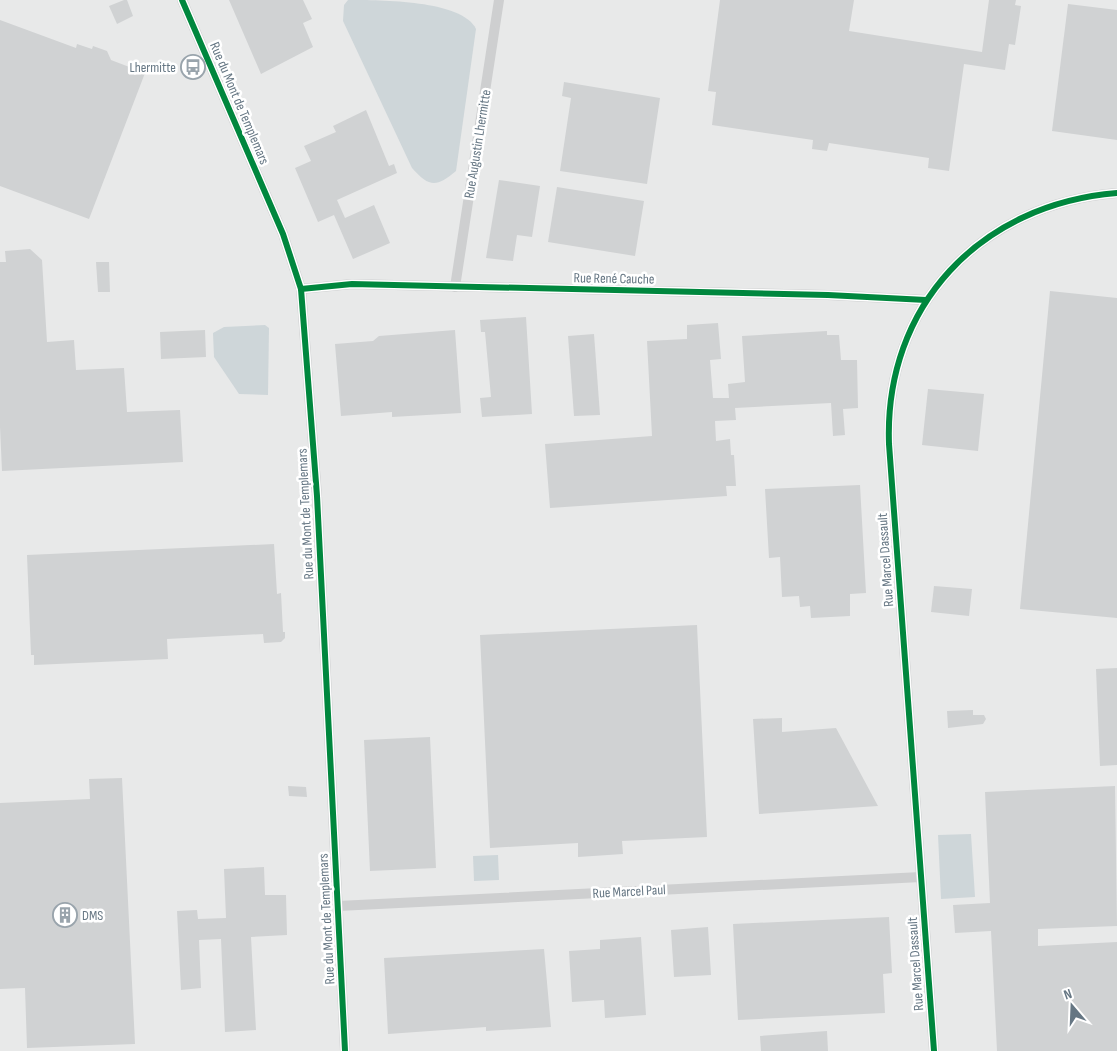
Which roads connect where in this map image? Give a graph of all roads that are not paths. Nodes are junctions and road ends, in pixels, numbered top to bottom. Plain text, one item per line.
1 (182, 0) edge
2 (499, 0) edge
3 (1117, 193) edge
4 (455, 287) junction
5 (301, 289) junction
6 (926, 300) junction
7 (921, 877) junction
8 (338, 906) junction
9 (345, 1051) edge
10 (934, 1051) edge

1 - 5 street, Rue du Mont de Templemars
2 - 4 street, Rue Augustin Lhermitte
3 - 6 street, Rue Marcel Dassault
4 - 5 street, Rue René Cauche
4 - 6 street, Rue René Cauche
5 - 8 street, Rue du Mont de Templemars
6 - 7 street, Rue Marcel Dassault
7 - 8 street, Rue Marcel Paul
7 - 10 street, Rue Marcel Dassault
8 - 9 street, Rue du Mont de Templemars

